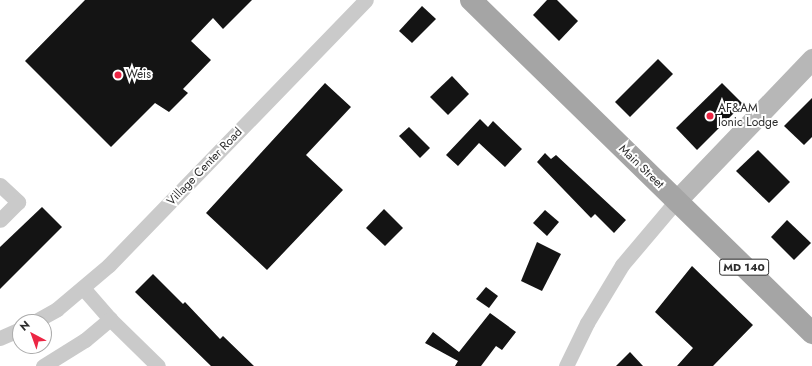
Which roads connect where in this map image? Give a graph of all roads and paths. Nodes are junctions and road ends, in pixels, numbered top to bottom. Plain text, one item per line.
1 (366, 0) edge
2 (471, 0) edge
3 (812, 60) edge
4 (0, 185) edge
5 (676, 201) junction
6 (0, 220) edge
7 (83, 288) junction
8 (48, 314) edge
9 (110, 319) junction
10 (12, 333) edge
11 (812, 333) edge
12 (0, 338) edge
13 (43, 366) edge
14 (158, 366) edge
15 (566, 366) edge

1 - 7 street, Village Center Road
2 - 5 main road, Main Street / MD 140
3 - 5 street
4 - 6 street
5 - 11 main road, Main Street / MD 140
5 - 15 street
7 - 8 street, Village Center Road
7 - 9 street
9 - 13 street
9 - 14 street
10 - 12 street

